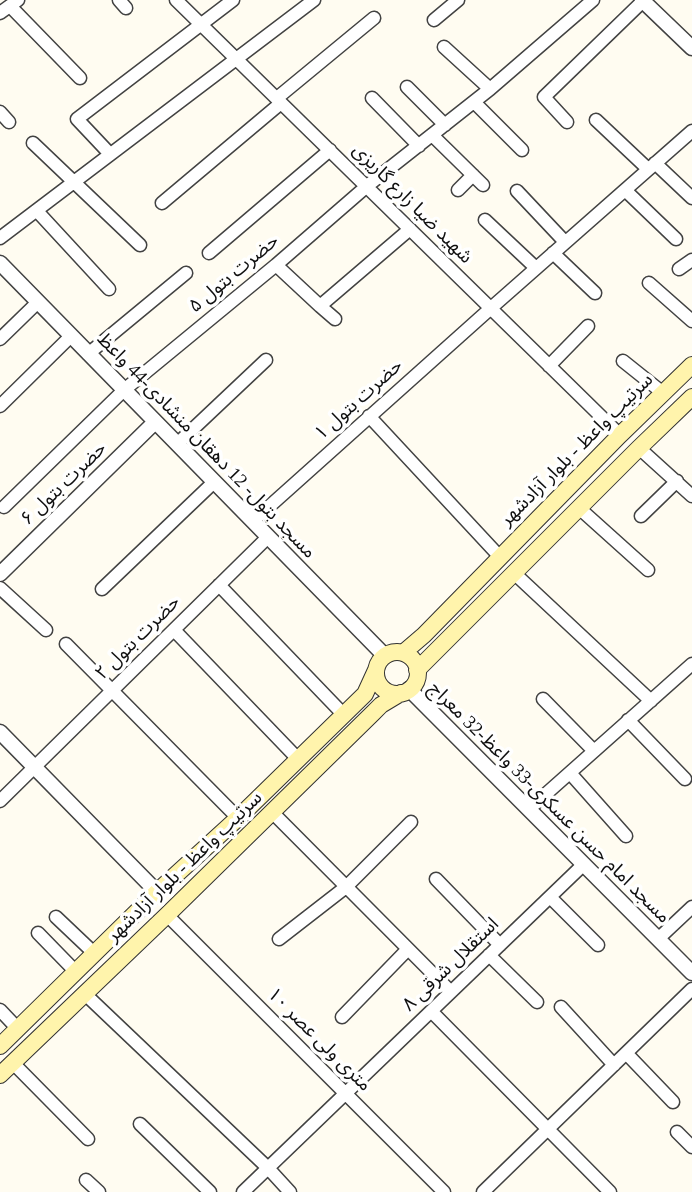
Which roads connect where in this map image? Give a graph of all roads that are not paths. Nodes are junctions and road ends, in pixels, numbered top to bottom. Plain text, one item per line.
1 (176, 0) edge
2 (233, 0) edge
3 (314, 0) edge
4 (457, 0) edge
5 (593, 0) edge
6 (642, 1) edge
7 (9, 6) edge
8 (374, 18) dead end
9 (434, 20) dead end
10 (201, 24) junction
11 (444, 47) dead end
12 (692, 48) edge
13 (236, 58) junction
14 (80, 78) dead end
15 (407, 87) dead end
16 (490, 89) junction
17 (372, 98) dead end
18 (279, 100) junction
19 (474, 102) junction
20 (596, 120) dead end
21 (567, 122) dead end
22 (446, 125) junction
23 (432, 135) junction
24 (690, 135) edge
25 (33, 143) dead end
26 (419, 146) junction
27 (330, 150) junction
28 (522, 150) dead end
29 (110, 155) junction
30 (651, 166) junction
31 (473, 175) junction
32 (75, 182) junction
33 (483, 185) dead end
34 (367, 186) junction
35 (458, 190) dead end
36 (625, 190) junction
37 (517, 191) dead end
38 (692, 198) edge
39 (162, 203) dead end
40 (37, 211) junction
41 (485, 220) dead end
42 (410, 229) junction
43 (0, 239) edge
44 (676, 239) dead end
45 (565, 242) junction
46 (140, 245) dead end
47 (209, 253) dead end
48 (553, 253) junction
49 (692, 260) edge
50 (276, 265) junction
51 (2, 268) edge
52 (536, 268) junction
53 (679, 270) dead end
54 (186, 273) dead end
55 (649, 283) dead end
56 (109, 289) dead end
57 (595, 293) dead end
58 (38, 302) junction
59 (320, 306) junction
60 (491, 308) junction
61 (335, 319) dead end
62 (692, 321) edge
63 (588, 326) dead end
64 (71, 336) junction
65 (0, 338) edge
66 (88, 354) junction
67 (266, 360) dead end
68 (623, 361) dead end
69 (692, 365) edge
70 (549, 366) junction
71 (124, 390) junction
72 (663, 393) junction
73 (692, 397) edge
74 (0, 406) edge
75 (369, 416) junction
76 (155, 422) junction
77 (620, 435) junction
78 (177, 444) junction
79 (639, 448) junction
80 (677, 481) junction
81 (214, 482) junction
82 (692, 496) edge
83 (4, 507) dead end
84 (579, 508) junction
85 (641, 516) dead end
86 (253, 522) junction
87 (268, 537) junction
88 (500, 557) junction
89 (648, 570) dead end
90 (514, 573) junction
91 (0, 574) edge
92 (219, 585) junction
93 (0, 588) edge
94 (102, 589) dead end
95 (46, 630) dead end
96 (174, 630) junction
97 (66, 644) dead end
98 (404, 653) junction
99 (380, 663) junction
100 (692, 664) edge
101 (417, 670) junction
102 (112, 691) junction
103 (405, 691) junction
104 (543, 699) dead end
105 (651, 701) junction
106 (343, 715) junction
107 (628, 720) junction
108 (0, 732) edge
109 (594, 751) junction
110 (298, 759) junction
111 (35, 767) junction
112 (570, 772) junction
113 (685, 779) dead end
114 (0, 801) edge
115 (529, 809) junction
116 (272, 812) junction
117 (238, 818) junction
118 (411, 822) dead end
119 (626, 836) dead end
120 (584, 864) junction
121 (436, 878) dead end
122 (346, 887) junction
123 (157, 892) junction
124 (550, 897) junction
125 (692, 907) edge
126 (167, 915) junction
127 (56, 917) dead end
128 (38, 933) dead end
129 (279, 939) dead end
130 (658, 939) junction
131 (500, 944) junction
132 (598, 944) dead end
133 (408, 949) junction
134 (95, 954) junction
135 (489, 955) junction
136 (76, 972) junction
137 (692, 973) edge
138 (692, 989) edge
139 (451, 992) junction
140 (84, 993) junction
141 (537, 1002) dead end
142 (561, 1007) dead end
143 (0, 1010) edge
144 (431, 1011) junction
145 (342, 1017) dead end
146 (18, 1029) junction
147 (0, 1046) edge
148 (626, 1053) junction
149 (13, 1063) junction
150 (614, 1065) junction
151 (0, 1075) edge
152 (346, 1094) junction
153 (673, 1102) dead end
154 (140, 1124) dead end
155 (548, 1128) junction
156 (677, 1132) dead end
157 (88, 1139) dead end
158 (692, 1147) edge
159 (268, 1168) junction
160 (86, 1180) dead end
161 (99, 1192) edge
162 (210, 1192) edge
163 (243, 1192) edge
164 (290, 1192) edge
165 (444, 1192) edge
166 (483, 1192) edge
167 (610, 1192) edge

1 - 10 street, شهید ضیا زارع گاریزی
2 - 10 street
3 - 13 street
4 - 9 street
5 - 16 street, حضرت بتول ۵
6 - 12 street
6 - 21 street
7 - 14 street
8 - 18 street
10 - 13 street, شهید ضیا زارع گاریزی
10 - 29 street
11 - 16 street
13 - 18 street, شهید ضیا زارع گاریزی
13 - 29 street
15 - 22 street
16 - 19 street, حضرت بتول ۵
17 - 26 street
18 - 27 street, شهید ضیا زارع گاریزی
18 - 39 street
19 - 22 street, حضرت بتول ۵
19 - 28 street
20 - 30 street
22 - 23 street, حضرت بتول ۵
23 - 26 street, حضرت بتول ۵
23 - 31 street
24 - 30 street, حضرت بتول ۱
25 - 32 street
26 - 34 street, حضرت بتول ۵
27 - 34 street, شهید ضیا زارع گاریزی
27 - 47 street
29 - 32 street
30 - 36 street, حضرت بتول ۱
30 - 38 street
31 - 33 street
31 - 35 street
32 - 40 street
32 - 46 street
34 - 42 street, شهید ضیا زارع گاریزی
34 - 50 street, حضرت بتول ۵
36 - 44 street
36 - 45 street, حضرت بتول ۱
37 - 45 street
40 - 43 street
40 - 56 street
41 - 52 street
42 - 59 street
42 - 60 street, شهید ضیا زارع گاریزی
45 - 48 street, حضرت بتول ۱
48 - 52 street, حضرت بتول ۱
48 - 57 street
49 - 53 street
50 - 59 street
50 - 71 street, حضرت بتول ۵
51 - 58 street, مسجد بتول- 12 دهقان منشادی-44 واعظ
52 - 60 street, حضرت بتول ۱
54 - 66 street
55 - 62 street
58 - 64 street, مسجد بتول- 12 دهقان منشادی-44 واعظ
58 - 65 street
59 - 61 street
60 - 70 street, شهید ضیا زارع گاریزی
60 - 75 street, حضرت بتول ۱
63 - 70 street
64 - 66 street, مسجد بتول- 12 دهقان منشادی-44 واعظ
64 - 74 street
66 - 71 street, مسجد بتول- 12 دهقان منشادی-44 واعظ
67 - 78 street
68 - 72 street
69 - 72 main road, سرتیپ واعظ - بلوار آزادشهر
70 - 77 street, شهید ضیا زارع گاریزی
71 - 76 street, مسجد بتول- 12 دهقان منشادی-44 واعظ
71 - 83 street, حضرت بتول ۵
72 - 77 main road, سرتیپ واعظ - بلوار آزادشهر
73 - 79 main road
75 - 86 street, حضرت بتول ۱
75 - 88 street
76 - 78 street, مسجد بتول- 12 دهقان منشادی-44 واعظ
76 - 91 street, حضرت بتول ۶
77 - 88 main road, سرتیپ واعظ - بلوار آزادشهر
78 - 81 street, مسجد بتول- 12 دهقان منشادی-44 واعظ
79 - 80 street
79 - 84 main road
80 - 82 street
80 - 85 street
81 - 86 street, مسجد بتول- 12 دهقان منشادی-44 واعظ
81 - 94 street
84 - 89 street
84 - 90 main road
86 - 87 street, مسجد بتول- 12 دهقان منشادی-44 واعظ
87 - 92 street, حضرت بتول ۲
87 - 99 street, مسجد بتول- 12 دهقان منشادی-44 واعظ
88 - 98 main road, سرتیپ واعظ - بلوار آزادشهر
90 - 101 main road
90 - 105 street
92 - 96 street, حضرت بتول ۲
92 - 106 street
93 - 95 street
96 - 102 street, حضرت بتول ۲
96 - 110 street
97 - 102 street
98 - 99 main road
98 - 101 main road
99 - 103 main road
99 - 106 main road, سرتیپ واعظ - بلوار آزادشهر
100 - 105 street
101 - 103 main road
102 - 111 street, حضرت بتول ۲
102 - 117 street
103 - 115 street, مسجد امام حسن عسکری-33 واعظ-32 معراج
103 - 116 main road, سرتیپ واعظ - بلوار آزادشهر
104 - 109 street
105 - 107 street
106 - 110 main road, سرتیپ واعظ - بلوار آزادشهر
107 - 109 street
107 - 113 street
108 - 111 street
109 - 112 street
110 - 117 main road, سرتیپ واعظ - بلوار آزادشهر
111 - 114 street, حضرت بتول ۲
111 - 123 street
112 - 115 street
112 - 119 street
115 - 120 street, مسجد امام حسن عسکری-33 واعظ-32 معراج
116 - 122 street
116 - 126 main road, سرتیپ واعظ - بلوار آزادشهر
117 - 123 main road, سرتیپ واعظ - بلوار آزادشهر
118 - 122 street
120 - 124 street, استقلال شرقی ۸
120 - 130 street, مسجد امام حسن عسکری-33 واعظ-32 معراج
121 - 131 street
122 - 129 street
122 - 133 street
123 - 134 main road, سرتیپ واعظ - بلوار آزادشهر
124 - 131 street, استقلال شرقی ۸
124 - 132 street
125 - 130 street
126 - 140 main road, سرتیپ واعظ - بلوار آزادشهر
126 - 152 street, ۱۰ متری ولی عصر
127 - 134 street
128 - 136 street
130 - 137 street, مسجد امام حسن عسکری-33 واعظ-32 معراج
131 - 135 street, استقلال شرقی ۸
133 - 139 street
133 - 145 street
134 - 136 main road, سرتیپ واعظ - بلوار آزادشهر
135 - 139 street, استقلال شرقی ۸
135 - 141 street
136 - 146 main road, سرتیپ واعظ - بلوار آزادشهر
138 - 148 street
139 - 144 street, استقلال شرقی ۸
140 - 149 main road, سرتیپ واعظ - بلوار آزادشهر
140 - 159 street
142 - 150 street
143 - 146 street
144 - 152 street, استقلال شرقی ۸
144 - 155 street
146 - 147 main road, سرتیپ واعظ - بلوار آزادشهر
148 - 150 street
148 - 153 street
149 - 151 main road, سرتیپ واعظ - بلوار آزادشهر
149 - 157 street
150 - 155 street
152 - 159 street, استقلال شرقی ۸
152 - 165 street, ۱۰ متری ولی عصر
154 - 162 street
155 - 166 street
155 - 167 street
156 - 158 street
159 - 163 street, استقلال شرقی ۸
159 - 164 street
160 - 161 street

